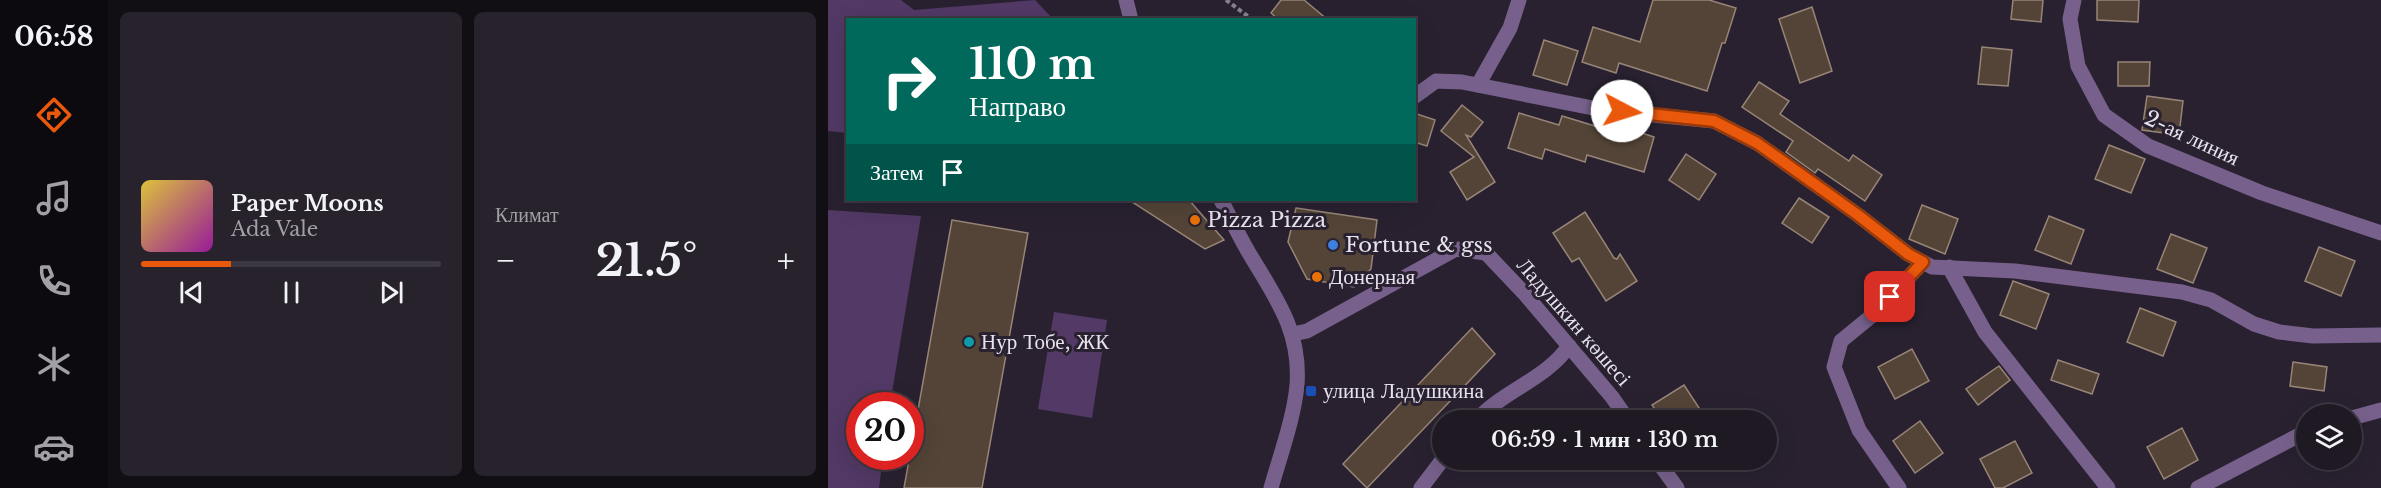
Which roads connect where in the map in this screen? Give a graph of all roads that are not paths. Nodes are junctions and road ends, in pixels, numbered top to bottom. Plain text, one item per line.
1 (1126, 0) edge
2 (1519, 0) edge
3 (2074, 0) edge
4 (1130, 18) edge
5 (1478, 85) junction
6 (1416, 96) edge
7 (1222, 201) edge
8 (2381, 233) edge
9 (1923, 262) junction
10 (1949, 267) junction
11 (1293, 334) junction
12 (2381, 335) edge
13 (1569, 346) junction
14 (1489, 410) edge
15 (1621, 410) edge
16 (2381, 410) edge
17 (2362, 415) edge
18 (2296, 437) edge
19 (1435, 470) edge
20 (1664, 470) edge
21 (1270, 488) edge
22 (1421, 488) edge
23 (1677, 488) edge
24 (1899, 488) edge
25 (2108, 488) edge
26 (2198, 488) edge

1 - 4 street
2 - 5 street
3 - 8 street, 2-ая линия
5 - 6 street
5 - 9 street
7 - 11 street
9 - 10 street
9 - 24 street
10 - 12 street
10 - 25 street
11 - 13 street, Ладушкин көшесі
11 - 21 street
13 - 14 street
13 - 15 street, Ладушкин көшесі
16 - 17 street
18 - 26 street
19 - 22 street
20 - 23 street

